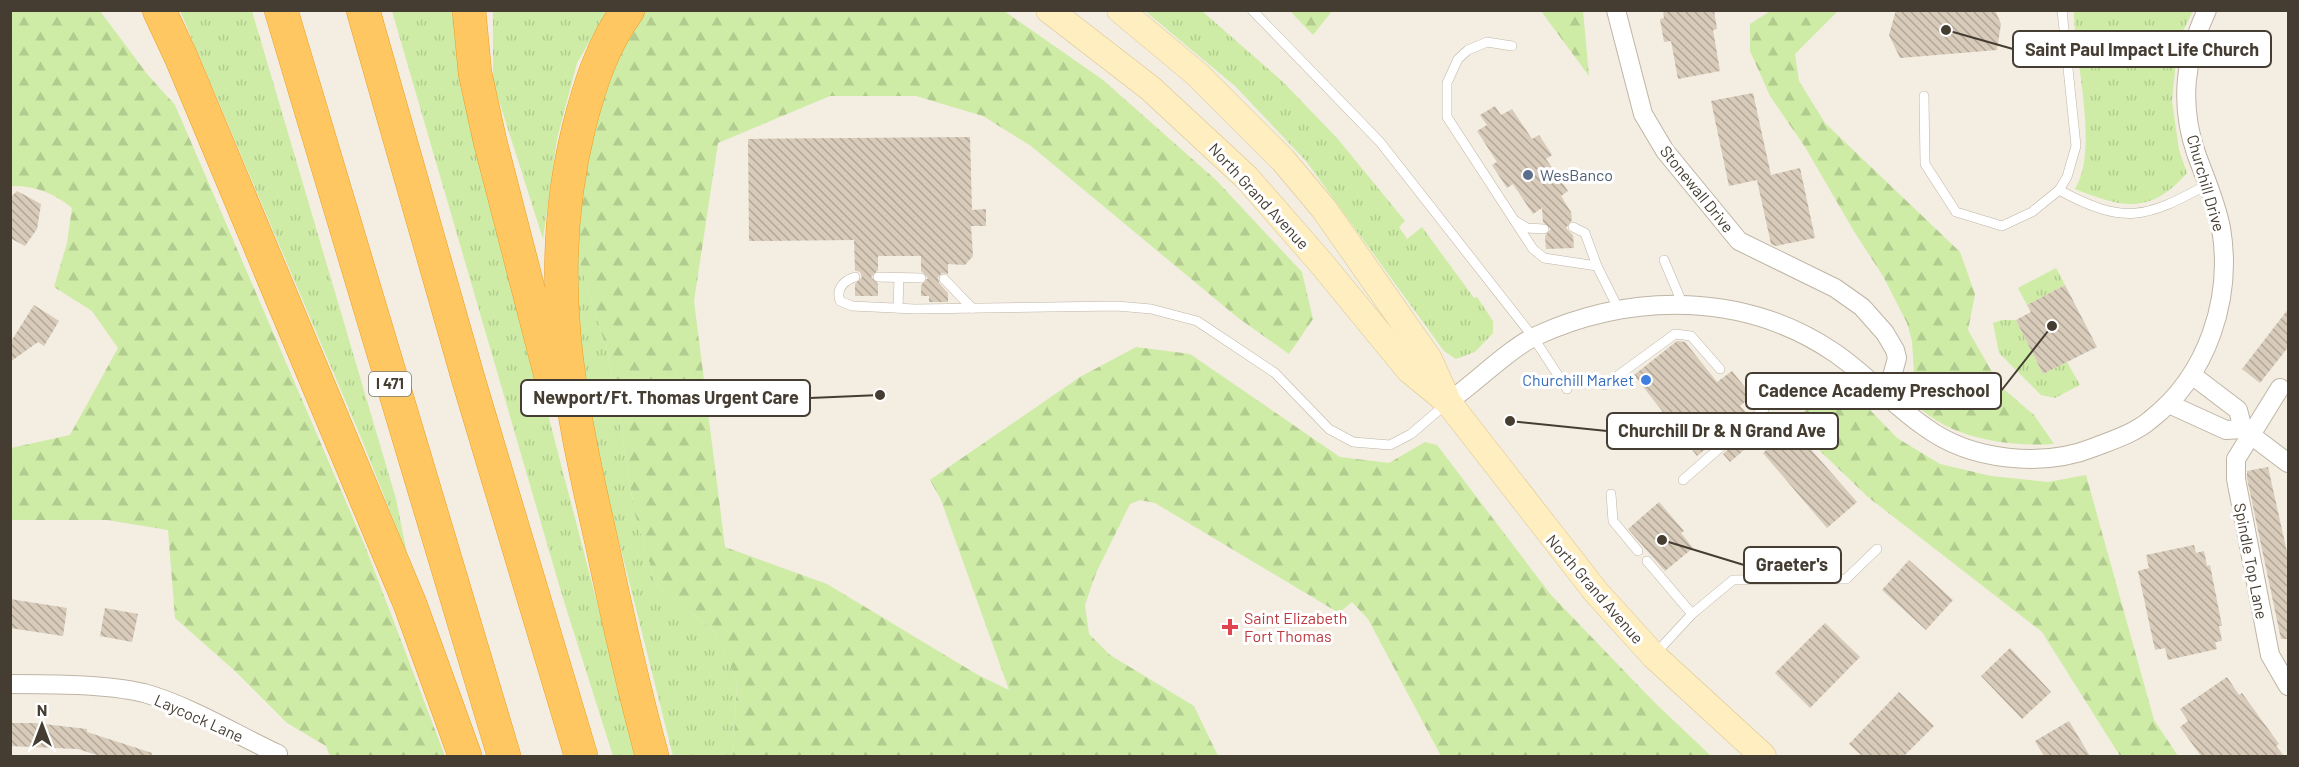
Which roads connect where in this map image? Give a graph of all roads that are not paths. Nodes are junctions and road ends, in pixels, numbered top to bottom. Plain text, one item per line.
1 (159, 10) edge
2 (281, 10) edge
3 (363, 10) edge
4 (469, 10) edge
5 (628, 10) edge
6 (1049, 10) edge
7 (1120, 10) edge
8 (1252, 10) edge
9 (1616, 10) edge
10 (2062, 10) edge
11 (2207, 10) edge
12 (1512, 46) dead end
13 (1924, 96) dead end
14 (2208, 184) junction
15 (2059, 190) junction
16 (1512, 219) junction
17 (1573, 227) dead end
18 (1544, 228) dead end
19 (1664, 260) dead end
20 (1597, 266) junction
21 (855, 277) dead end
22 (878, 277) dead end
23 (899, 278) junction
24 (921, 278) dead end
25 (944, 279) dead end
26 (1683, 304) junction
27 (898, 308) junction
28 (972, 308) junction
29 (1618, 308) junction
30 (1533, 337) junction
31 (1720, 369) dead end
32 (2192, 375) junction
33 (1605, 385) dead end
34 (2280, 388) dead end
35 (1567, 389) dead end
36 (1887, 395) junction
37 (1448, 402) junction
38 (2169, 404) junction
39 (1764, 409) dead end
40 (2247, 431) junction
41 (2289, 463) edge
42 (1683, 480) dead end
43 (1611, 494) dead end
44 (591, 497) junction
45 (1877, 549) dead end
46 (1638, 551) dead end
47 (1647, 561) dead end
48 (1692, 614) junction
49 (1654, 656) junction
50 (10, 684) edge
51 (2289, 686) edge
52 (278, 754) dead end
53 (465, 756) edge
54 (504, 756) edge
55 (581, 756) edge
56 (652, 756) edge
57 (1763, 756) edge

1 - 53 highway
2 - 54 highway, I 471
3 - 55 highway
4 - 44 highway
5 - 44 highway
6 - 37 main road, North Grand Avenue
7 - 37 main road, North Grand Avenue
8 - 30 lane
9 - 36 street, Stonewall Drive
10 - 15 lane
11 - 14 street, Churchill Drive
12 - 16 lane
13 - 15 lane
14 - 15 lane
14 - 32 street, Churchill Drive
16 - 18 lane
16 - 20 lane
17 - 20 lane
19 - 26 lane
20 - 29 lane
21 - 27 lane
22 - 23 lane
23 - 24 lane
23 - 27 lane
25 - 28 lane
26 - 29 street, Churchill Drive
26 - 36 street, Churchill Drive
27 - 28 lane
28 - 37 lane
29 - 30 street, Churchill Drive
30 - 35 lane
30 - 37 street, Churchill Drive
31 - 33 lane
32 - 38 street, Churchill Drive
32 - 40 street
34 - 40 street, Spindle Top Lane
36 - 38 street, Churchill Drive
37 - 49 main road, North Grand Avenue
38 - 40 street
39 - 42 lane
40 - 41 street
40 - 51 street, Spindle Top Lane
43 - 46 lane
44 - 56 highway
45 - 48 lane
47 - 48 lane
48 - 49 lane
49 - 57 main road, North Grand Avenue
50 - 52 street, Laycock Lane

